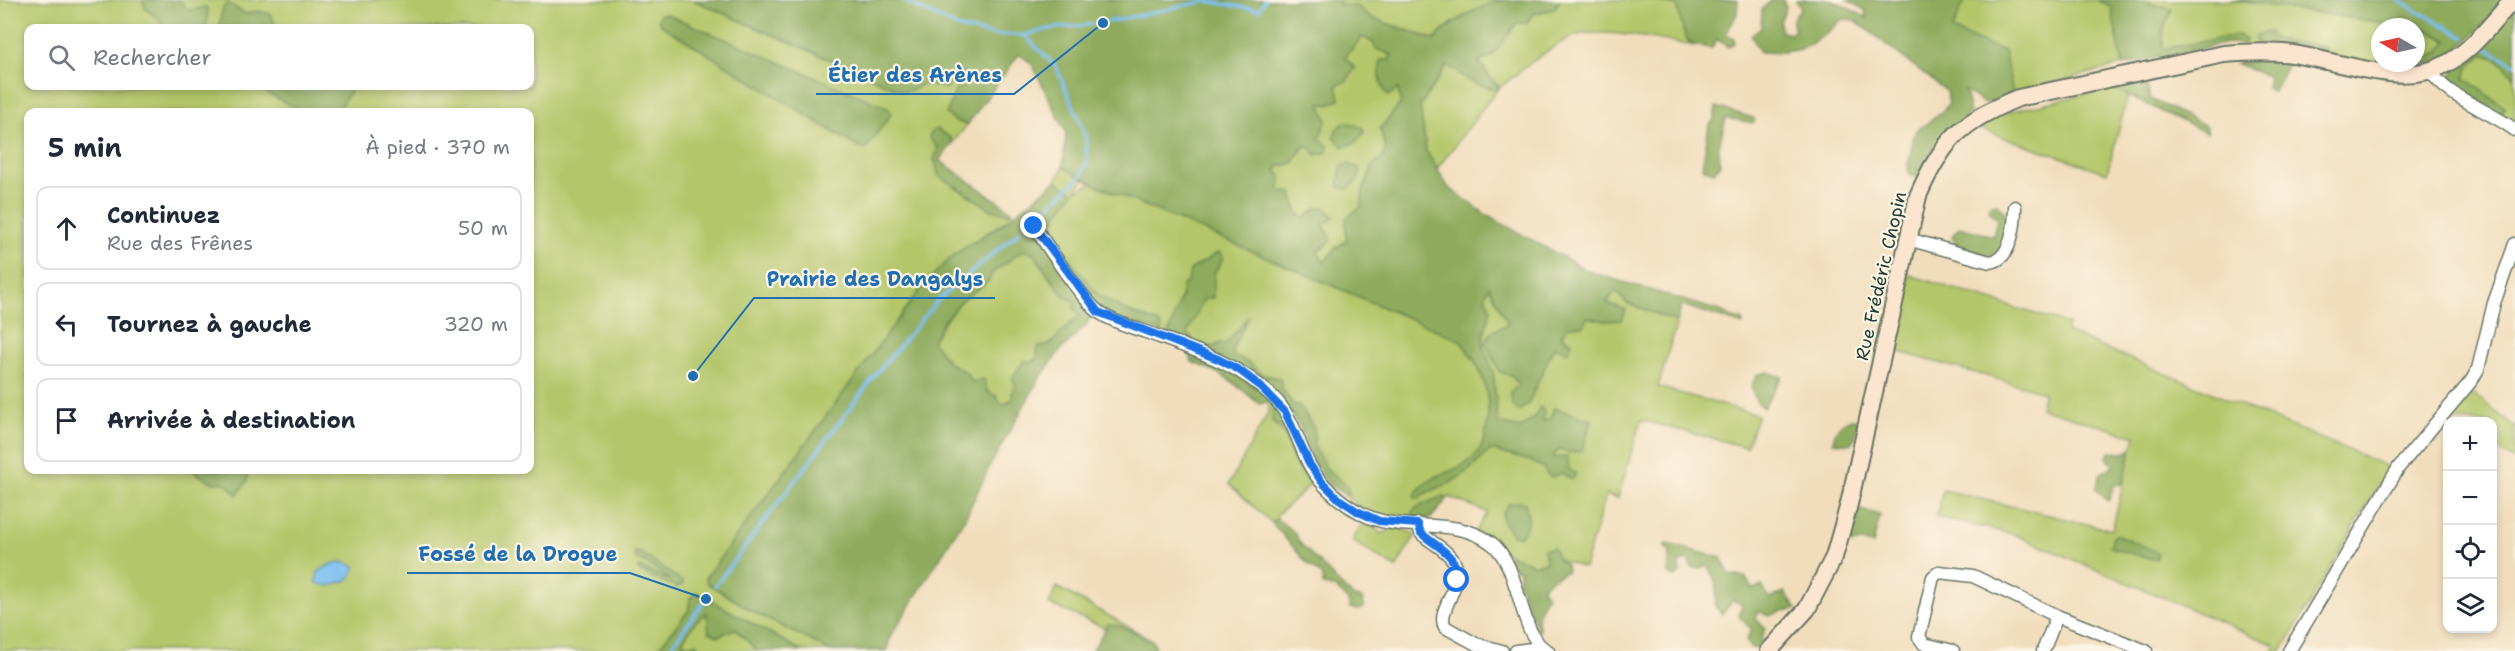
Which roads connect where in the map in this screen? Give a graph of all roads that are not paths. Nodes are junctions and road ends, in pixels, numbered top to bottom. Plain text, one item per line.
1 (2513, 0) edge
2 (2431, 71) junction
3 (2515, 130) edge
4 (2015, 207) dead end
5 (1034, 226) dead end
6 (1908, 239) junction
7 (2515, 244) edge
8 (1418, 524) junction
9 (2057, 616) junction
10 (1544, 649) edge
11 (1502, 651) edge
12 (1516, 651) edge
13 (1769, 651) edge
14 (1953, 651) edge
15 (2043, 651) edge
16 (2146, 651) edge
17 (2289, 651) edge

1 - 2 street
2 - 3 street
2 - 6 street, Rue Frédéric Chopin
4 - 6 street
5 - 8 street
6 - 13 street, Rue Frédéric Chopin
7 - 17 street
8 - 10 street
8 - 11 street
9 - 14 street
9 - 15 street
9 - 16 street
10 - 12 street

